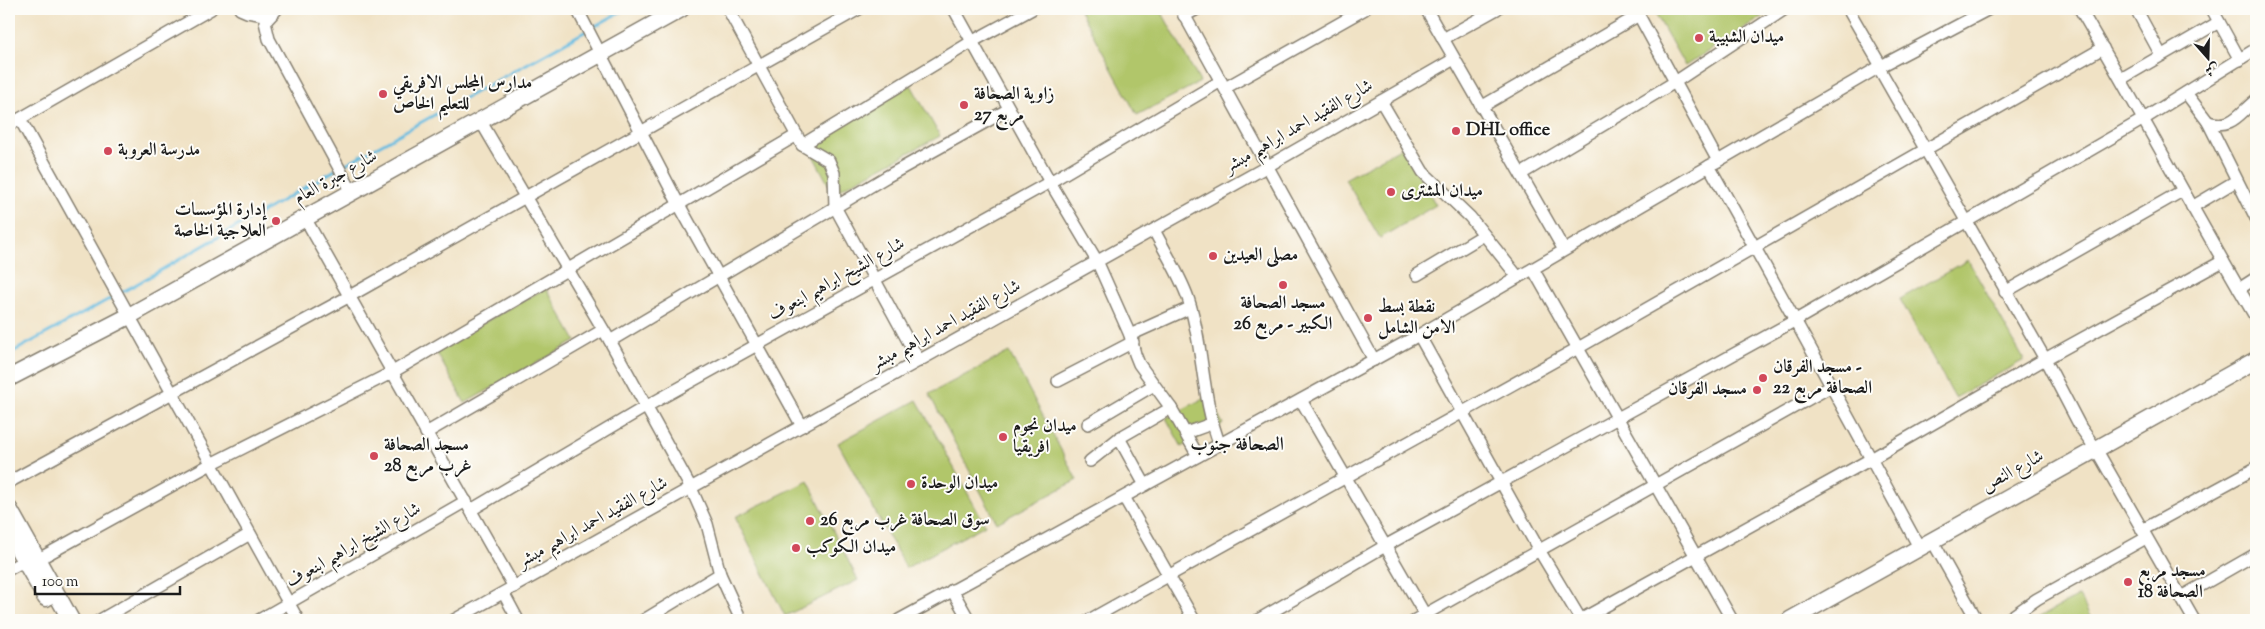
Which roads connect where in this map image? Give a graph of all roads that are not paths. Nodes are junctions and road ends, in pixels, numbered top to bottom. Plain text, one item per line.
1 (211, 9) edge
2 (240, 9) edge
3 (577, 9) edge
4 (681, 9) edge
5 (728, 9) edge
6 (859, 9) edge
7 (954, 9) edge
8 (1032, 9) edge
9 (1197, 9) edge
10 (1365, 9) edge
11 (1426, 9) edge
12 (1497, 9) edge
13 (1785, 9) edge
14 (1848, 9) edge
15 (1989, 9) edge
16 (2080, 9) edge
17 (2136, 9) edge
18 (2212, 9) edge
19 (273, 12) edge
20 (1182, 12) edge
21 (1637, 12) edge
22 (2219, 22) junction
23 (1443, 39) junction
24 (974, 41) junction
25 (2103, 48) junction
26 (2256, 49) edge
27 (601, 53) junction
28 (2161, 55) junction
29 (1454, 59) junction
30 (2240, 60) junction
31 (760, 65) junction
32 (1880, 67) junction
33 (2121, 79) junction
34 (1675, 82) junction
35 (1223, 85) junction
36 (2186, 93) junction
37 (1381, 101) junction
38 (2256, 102) edge
39 (1481, 107) junction
40 (1009, 109) junction
41 (20, 119) junction
42 (480, 120) junction
43 (2142, 120) junction
44 (2208, 122) junction
45 (9, 125) edge
46 (641, 131) junction
47 (800, 140) junction
48 (1926, 148) junction
49 (1714, 164) junction
50 (1268, 166) junction
51 (1521, 174) junction
52 (1050, 182) junction
53 (2236, 182) junction
54 (2182, 191) junction
55 (352, 192) junction
56 (524, 197) junction
57 (678, 203) junction
58 (835, 207) junction
59 (2192, 207) junction
60 (2255, 212) edge
61 (305, 218) junction
62 (1966, 221) junction
63 (1154, 230) junction
64 (1484, 235) junction
65 (1755, 247) junction
66 (1564, 250) junction
67 (1097, 261) junction
68 (2223, 261) junction
69 (1533, 269) junction
70 (567, 270) junction
71 (719, 275) junction
72 (1417, 275) dead end
73 (1518, 277) junction
74 (2256, 278) edge
75 (874, 280) junction
76 (2239, 288) junction
77 (2006, 292) junction
78 (348, 297) junction
79 (1190, 308) junction
80 (128, 316) junction
81 (2256, 318) edge
82 (1796, 320) junction
83 (603, 330) junction
84 (1418, 335) junction
85 (1132, 339) junction
86 (610, 341) junction
87 (758, 345) junction
88 (1578, 348) junction
89 (2045, 359) junction
90 (1374, 360) junction
91 (2256, 360) edge
92 (919, 361) junction
93 (391, 373) junction
94 (9, 378) edge
95 (1058, 381) dead end
96 (1154, 385) junction
97 (1830, 387) junction
98 (172, 394) junction
99 (1301, 400) junction
100 (647, 406) junction
101 (1171, 408) junction
102 (1462, 412) junction
103 (1617, 417) junction
104 (1088, 424) dead end
105 (1211, 424) junction
106 (802, 426) junction
107 (426, 433) junction
108 (1186, 433) junction
109 (1119, 438) junction
110 (1220, 445) junction
111 (2096, 449) junction
112 (1198, 456) junction
113 (1871, 460) junction
114 (1090, 461) dead end
115 (211, 464) junction
116 (2256, 468) edge
117 (1344, 477) junction
118 (9, 482) edge
119 (1501, 482) junction
120 (1145, 485) junction
121 (1656, 485) junction
122 (691, 488) junction
123 (1124, 497) junction
124 (468, 506) junction
125 (9, 509) edge
126 (9, 533) edge
127 (250, 534) junction
128 (2144, 534) junction
129 (1925, 544) junction
130 (1385, 546) junction
131 (1539, 550) junction
132 (2256, 554) edge
133 (1695, 556) junction
134 (31, 560) junction
135 (9, 569) edge
136 (720, 574) junction
137 (1169, 576) junction
138 (514, 587) junction
139 (952, 590) junction
140 (504, 594) junction
141 (2181, 597) junction
142 (289, 604) junction
143 (1423, 619) edge
144 (59, 620) edge
145 (71, 620) edge
146 (100, 620) edge
147 (259, 620) edge
148 (298, 620) edge
149 (454, 620) edge
150 (518, 620) edge
151 (644, 620) edge
152 (741, 620) edge
153 (899, 620) edge
154 (969, 620) edge
155 (1089, 620) edge
156 (1194, 620) edge
157 (1258, 620) edge
158 (1580, 620) edge
159 (1732, 620) edge
160 (1790, 620) edge
161 (1977, 620) edge
162 (2007, 620) edge
163 (2194, 620) edge

1 - 41 street
2 - 19 street
3 - 27 street
4 - 27 main road, شارع جبرة العام
5 - 31 street
6 - 31 street
7 - 24 street
8 - 24 street
9 - 20 street
10 - 35 street, شارع الشيخ ابراهيم ابنعوف
11 - 23 street
12 - 23 street
13 - 34 street
14 - 32 street
15 - 32 street
16 - 25 street
17 - 28 street
18 - 22 street
19 - 55 street
20 - 35 street
21 - 34 street
21 - 39 street
22 - 28 street
22 - 30 street
23 - 29 street
24 - 40 street
24 - 47 street
25 - 33 street
25 - 48 street
26 - 30 street
27 - 42 main road, شارع جبرة العام
27 - 46 street
28 - 33 street
29 - 37 street, شارع الفقيد احمد ابراهيم مبشر
29 - 39 street
30 - 36 street
31 - 46 street
31 - 47 street
32 - 48 street
32 - 49 street
33 - 43 street
34 - 49 street
34 - 51 street
35 - 50 street
35 - 52 street, شارع الشيخ ابراهيم ابنعوف
36 - 43 street
36 - 44 street
37 - 50 street, شارع الفقيد احمد ابراهيم مبشر
37 - 64 street
38 - 44 street
39 - 51 street
40 - 52 street
40 - 58 street
41 - 45 street
41 - 80 street
42 - 55 main road, شارع جبرة العام
42 - 56 street
43 - 54 street
43 - 62 street
44 - 53 street
46 - 56 street
46 - 57 street
47 - 57 street
47 - 58 street
48 - 62 street
48 - 65 street
49 - 65 street
49 - 66 street
50 - 63 street, شارع الفقيد احمد ابراهيم مبشر
50 - 90 street
51 - 66 street
52 - 67 street
52 - 75 street, شارع الشيخ ابراهيم ابنعوف
53 - 59 street
53 - 60 street
54 - 59 street
54 - 77 street
55 - 61 main road, شارع جبرة العام
56 - 70 street
56 - 78 street
57 - 70 street
57 - 71 street
58 - 71 street
58 - 75 street
59 - 68 street
61 - 78 street
61 - 80 main road, شارع جبرة العام
62 - 77 street
62 - 82 street
63 - 67 street, شارع الفقيد احمد ابراهيم مبشر
63 - 79 street
64 - 72 street
64 - 73 street
65 - 82 street
65 - 88 street
66 - 69 street
67 - 85 street
67 - 92 street, شارع الفقيد احمد ابراهيم مبشر
68 - 76 street
68 - 89 street
69 - 73 street
69 - 88 street
70 - 83 street
70 - 93 street
71 - 86 street
71 - 87 street
73 - 84 street
74 - 76 street
75 - 87 street, شارع الشيخ ابراهيم ابنعوف
75 - 92 street
76 - 81 street
77 - 89 street
78 - 93 street
78 - 98 street
79 - 85 street
79 - 105 street
80 - 94 main road, شارع جبرة العام
80 - 98 street
82 - 97 street
82 - 103 street
83 - 86 street
83 - 107 street
84 - 90 street
84 - 102 street
85 - 95 street
85 - 96 street
86 - 100 street
87 - 100 street, شارع الشيخ ابراهيم ابنعوف
87 - 106 street
88 - 102 street
88 - 103 street
89 - 111 street
89 - 113 street
90 - 99 street
91 - 111 main road, شارع النص
92 - 106 street, شارع الفقيد احمد ابراهيم مبشر
93 - 107 street
93 - 115 street
96 - 101 street
96 - 104 street
97 - 113 street
97 - 121 street
98 - 115 street
98 - 118 street
99 - 110 street
99 - 117 street
100 - 122 street
100 - 124 street, شارع الشيخ ابراهيم ابنعوف
101 - 108 street
101 - 109 street
102 - 117 street
102 - 119 street
103 - 119 street
103 - 121 street
105 - 108 street
105 - 110 street
106 - 122 street, شارع الفقيد احمد ابراهيم مبشر
107 - 124 street
108 - 112 street
109 - 114 street
109 - 120 street
110 - 112 street
111 - 128 street
111 - 129 main road, شارع النص
112 - 120 street
113 - 129 street
113 - 133 street
115 - 127 street
115 - 134 street
116 - 128 street
117 - 130 street
117 - 137 street
119 - 130 street
119 - 131 street
120 - 123 street
121 - 131 street
121 - 133 street
122 - 136 street
122 - 138 street, شارع الفقيد احمد ابراهيم مبشر
123 - 137 street
123 - 139 street
124 - 138 street
124 - 142 street, شارع الشيخ ابراهيم ابنعوف
125 - 134 main road
126 - 134 main road
127 - 142 street
127 - 146 street
128 - 141 street
128 - 162 street
129 - 160 main road, شارع النص
129 - 161 street
130 - 143 street
130 - 157 street
131 - 143 street
131 - 158 street
132 - 141 street
133 - 158 street
133 - 159 street
134 - 135 street
134 - 144 main road
134 - 145 main road
136 - 151 street
136 - 152 street
137 - 155 street
137 - 156 street
138 - 140 street, شارع الفقيد احمد ابراهيم مبشر
139 - 153 street
139 - 154 street
140 - 149 street, شارع الفقيد احمد ابراهيم مبشر
140 - 150 street
141 - 163 street
142 - 147 street, شارع الشيخ ابراهيم ابنعوف
142 - 148 street

